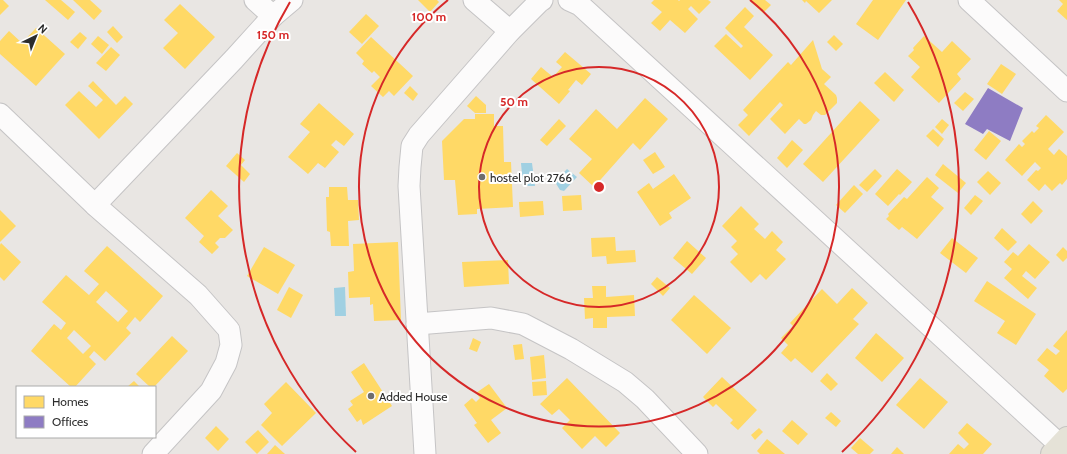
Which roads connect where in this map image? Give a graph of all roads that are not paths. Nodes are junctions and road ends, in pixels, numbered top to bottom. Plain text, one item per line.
1 (255, 0) edge
2 (292, 0) edge
3 (474, 0) edge
4 (542, 0) edge
5 (569, 0) edge
6 (969, 0) edge
7 (273, 16) junction
8 (510, 31) junction
9 (1067, 92) edge
10 (0, 114) edge
11 (95, 205) junction
12 (417, 324) junction
13 (1060, 446) edge
14 (153, 454) edge
15 (425, 454) edge
16 (697, 454) edge

1 - 7 street
2 - 7 street
3 - 8 street
4 - 8 street
5 - 13 street
6 - 9 street
7 - 11 street
8 - 12 street
10 - 11 street
11 - 14 street
12 - 15 street
12 - 16 street

